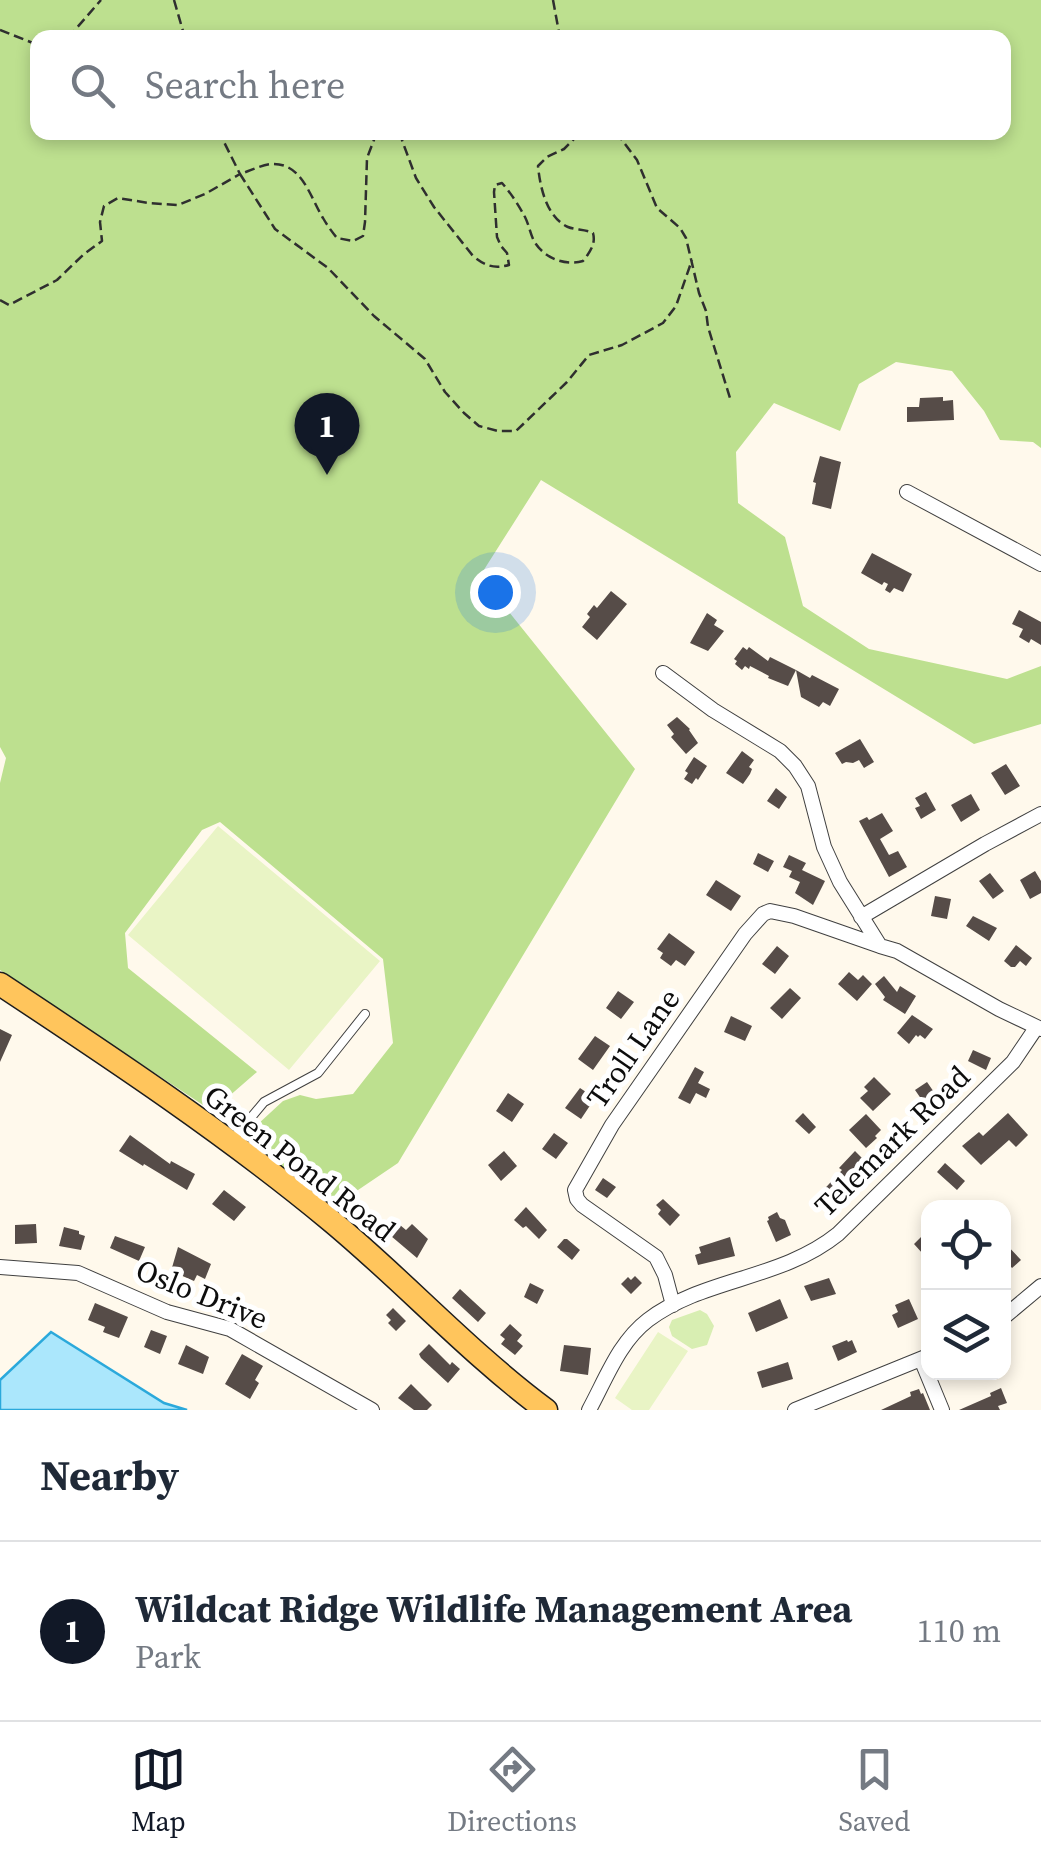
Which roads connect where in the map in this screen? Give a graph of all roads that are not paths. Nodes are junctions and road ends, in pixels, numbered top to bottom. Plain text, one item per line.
1 (906, 492) dead end
2 (1041, 564) edge
3 (663, 672) dead end
4 (1041, 814) edge
5 (861, 918) junction
6 (880, 946) junction
7 (0, 984) edge
8 (365, 1014) dead end
9 (1039, 1028) edge
10 (230, 1143) junction
11 (0, 1267) edge
12 (1041, 1286) edge
13 (674, 1305) junction
14 (1011, 1311) edge
15 (921, 1360) edge
16 (932, 1380) edge
17 (372, 1410) edge
18 (546, 1410) edge
19 (589, 1410) edge
20 (795, 1410) edge
21 (942, 1410) edge

1 - 2 street
3 - 5 street
4 - 5 street
5 - 6 street
6 - 9 street
6 - 13 street, Troll Lane
7 - 10 main road, Green Pond Road
8 - 10 lane
9 - 13 street, Telemark Road
10 - 18 main road, Green Pond Road
11 - 17 street, Oslo Drive
12 - 14 street
13 - 19 street, Telemark Road
15 - 20 street
16 - 21 street

